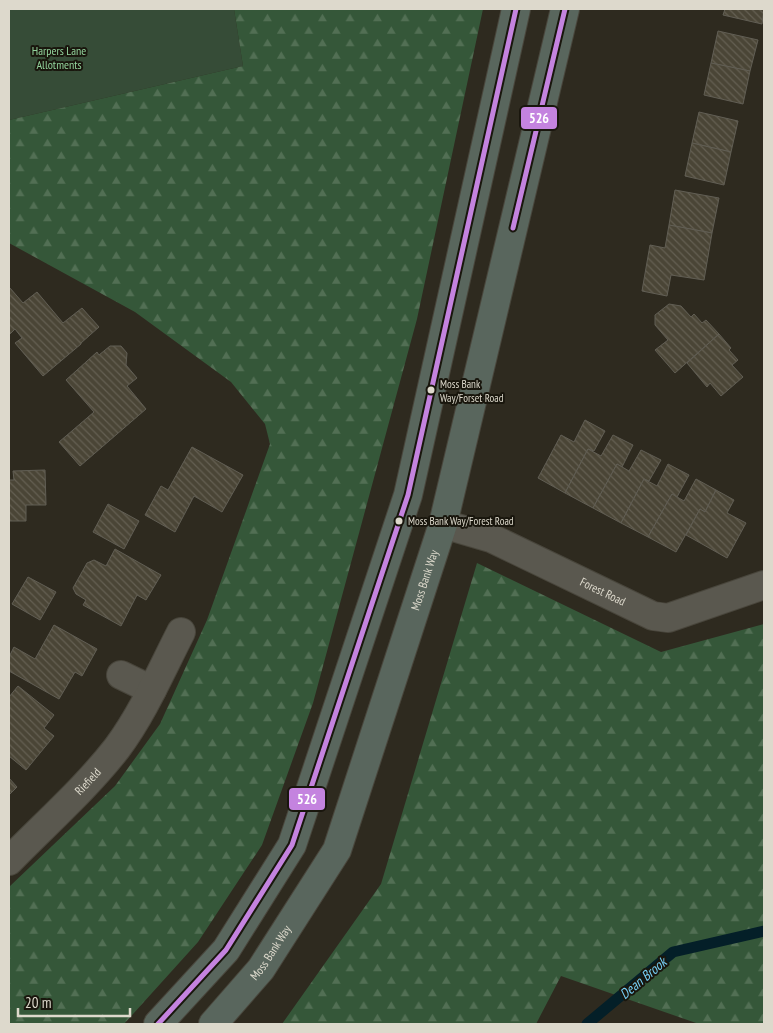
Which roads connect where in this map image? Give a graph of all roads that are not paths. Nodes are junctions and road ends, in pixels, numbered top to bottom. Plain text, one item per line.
1 (516, 9) edge
2 (565, 9) edge
3 (443, 524) junction
4 (764, 585) edge
5 (181, 632) dead end
6 (121, 675) dead end
7 (152, 690) junction
8 (9, 861) edge
9 (158, 1024) edge
10 (212, 1024) edge

1 - 9 highway
2 - 3 highway, Moss Bank Way
3 - 4 street, Forest Road
3 - 10 highway, Moss Bank Way
5 - 7 street, Riefield
6 - 7 street
7 - 8 street, Riefield

